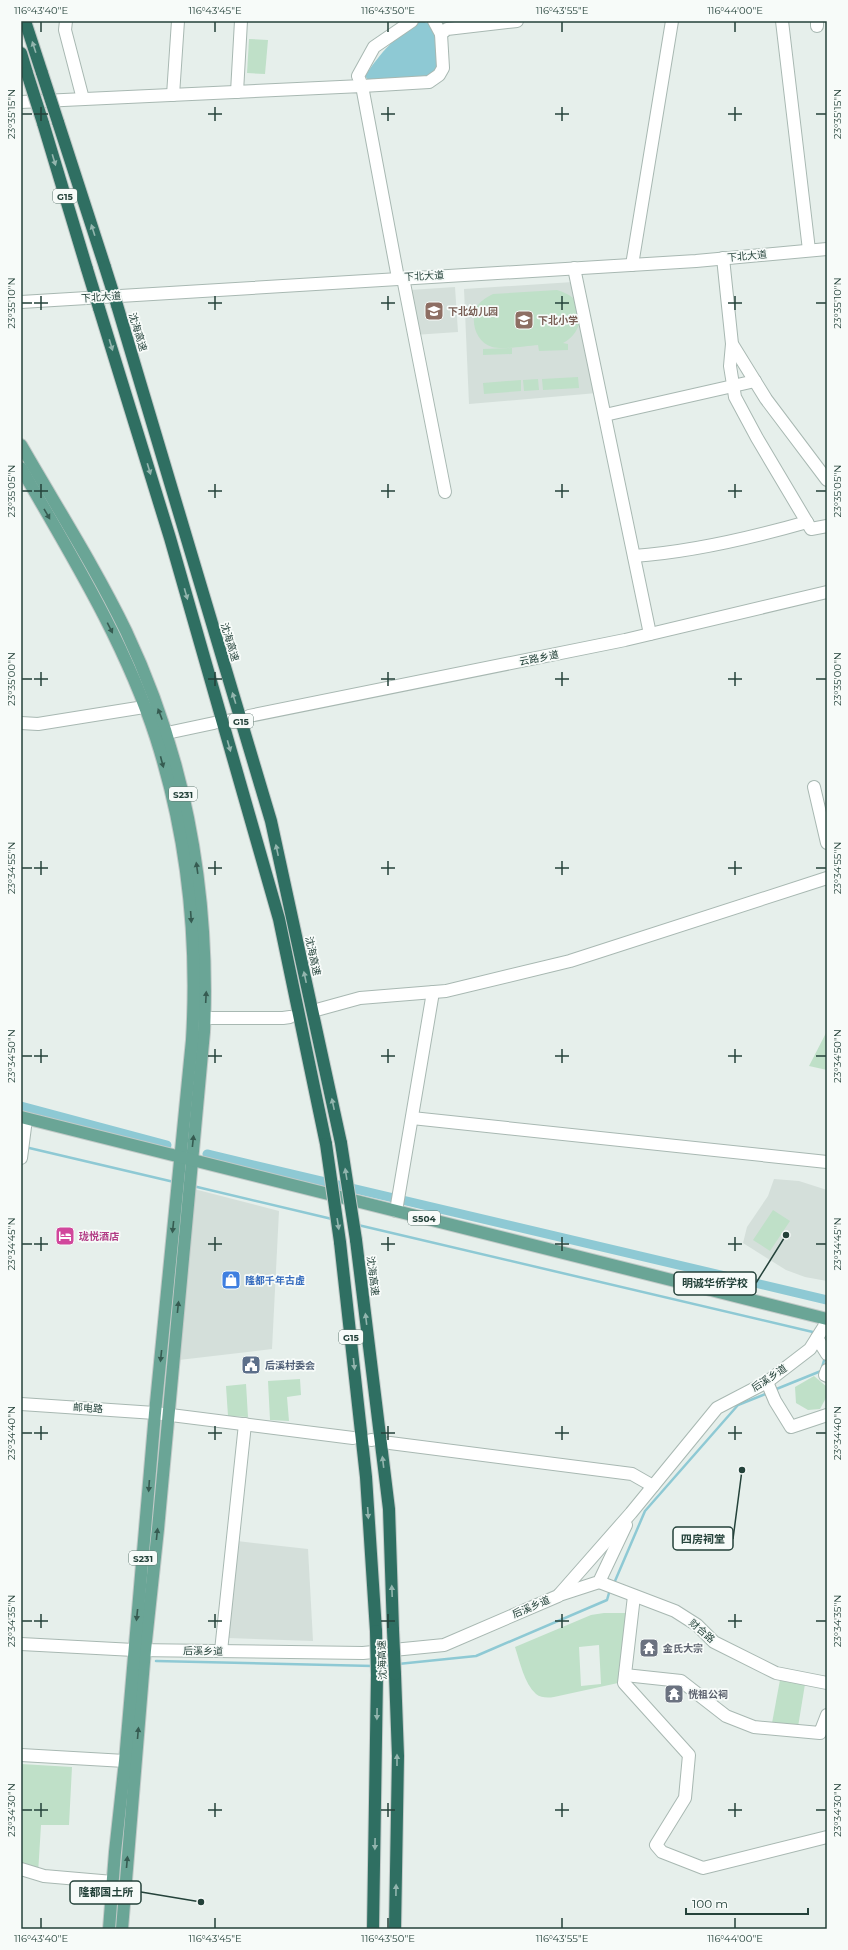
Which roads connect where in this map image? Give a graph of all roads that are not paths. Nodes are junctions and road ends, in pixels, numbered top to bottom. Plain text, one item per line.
1 (26, 21) edge
2 (66, 21) edge
3 (178, 21) edge
4 (241, 21) edge
5 (412, 21) edge
6 (434, 21) edge
7 (517, 21) edge
8 (672, 21) edge
9 (782, 21) edge
10 (441, 34) junction
11 (21, 53) edge
12 (362, 86) junction
13 (237, 92) junction
14 (173, 95) junction
15 (83, 99) junction
16 (21, 102) edge
17 (827, 248) edge
18 (809, 250) junction
19 (723, 258) junction
20 (632, 265) junction
21 (574, 268) junction
22 (400, 278) junction
23 (21, 302) edge
24 (732, 344) junction
25 (755, 381) junction
26 (733, 386) junction
27 (605, 415) junction
28 (21, 445) edge
29 (21, 468) edge
30 (827, 480) edge
31 (445, 492) dead end
32 (807, 522) junction
33 (827, 526) edge
34 (634, 556) junction
35 (827, 592) edge
36 (650, 634) junction
37 (144, 707) junction
38 (249, 716) dead end
39 (21, 723) edge
40 (214, 723) dead end
41 (167, 733) junction
42 (814, 787) dead end
43 (827, 843) edge
44 (827, 878) edge
45 (434, 992) junction
46 (320, 1009) dead end
47 (290, 1017) dead end
48 (204, 1018) junction
49 (24, 1118) edge
50 (412, 1118) junction
51 (21, 1158) edge
52 (185, 1158) junction
53 (827, 1162) edge
54 (183, 1184) junction
55 (396, 1211) junction
56 (822, 1329) edge
57 (825, 1351) edge
58 (827, 1370) edge
59 (827, 1376) edge
60 (770, 1388) junction
61 (21, 1404) edge
62 (155, 1413) junction
63 (168, 1414) junction
64 (827, 1415) edge
65 (245, 1424) junction
66 (353, 1438) dead end
67 (390, 1443) dead end
68 (653, 1486) junction
69 (631, 1513) junction
70 (599, 1582) junction
71 (558, 1596) junction
72 (634, 1596) junction
73 (21, 1644) edge
74 (139, 1650) junction
75 (221, 1651) junction
76 (625, 1675) junction
77 (827, 1683) edge
78 (827, 1715) edge
79 (21, 1755) edge
80 (126, 1761) junction
81 (827, 1838) edge
82 (21, 1869) edge
83 (113, 1882) junction
84 (109, 1929) edge
85 (122, 1929) edge
86 (373, 1929) edge
87 (395, 1929) edge

87 -> 1 highway, 沈海高速 / G15, bridge
2 - 15 street
3 - 14 street
4 - 13 street
5 - 12 street
6 - 10 street
7 - 10 street
8 - 20 street
9 - 18 street
10 - 12 street
11 -> 86 highway, 沈海高速 / G15, bridge
12 - 13 street
12 - 22 street
13 - 14 street
14 - 15 street
15 - 16 street
17 - 18 street, 下北大道
18 - 19 street, 下北大道
19 - 20 street, 下北大道
19 - 24 street
20 - 21 street, 下北大道
21 - 22 street, 下北大道
21 - 27 street
22 - 23 street, 下北大道
22 - 31 street
24 - 25 street
24 - 26 street
25 - 26 street
25 - 30 street
26 - 27 street
26 - 32 street
27 - 34 street
41 -> 28 main road, S231
29 -> 37 main road, S231
32 - 33 street
32 - 34 street
34 - 36 street
35 - 36 street, 云路乡道
36 - 38 street, 云路乡道
37 - 39 street
37 -> 52 main road, S231
40 - 41 street
48 -> 41 main road, S231
42 - 43 street
44 - 45 street
45 - 46 street
45 - 50 street
47 - 48 street
52 -> 48 main road, S231
49 - 51 street
49 - 52 main road, S504
50 - 53 street
50 - 55 street
52 - 54 main road, S231
52 - 55 main road, S504
54 -> 62 main road, S231
63 -> 54 main road, S231
55 - 56 main road, S504
56 - 57 street
56 - 60 street, 后溪乡道
58 - 59 street
60 - 64 street
60 - 68 street, 后溪乡道
61 - 62 street, 邮电路
62 - 63 street, 邮电路
62 -> 74 main road, S231
63 - 65 street, 邮电路
74 -> 63 main road, S231
65 - 66 street, 邮电路
65 - 75 street
67 - 68 street
68 - 69 street, 后溪乡道
69 - 70 street
69 - 71 street, 后溪乡道
70 - 71 street
70 - 72 street, 财合路
71 - 75 street, 后溪乡道
72 - 76 street
72 - 77 street, 财合路
73 - 74 street, 后溪乡道
74 - 75 street, 后溪乡道
74 - 80 main road, S231
85 -> 74 main road, S231
76 - 78 street
76 - 81 street
79 - 80 street
80 - 83 main road, S231
82 - 83 street
83 - 84 main road, S231

